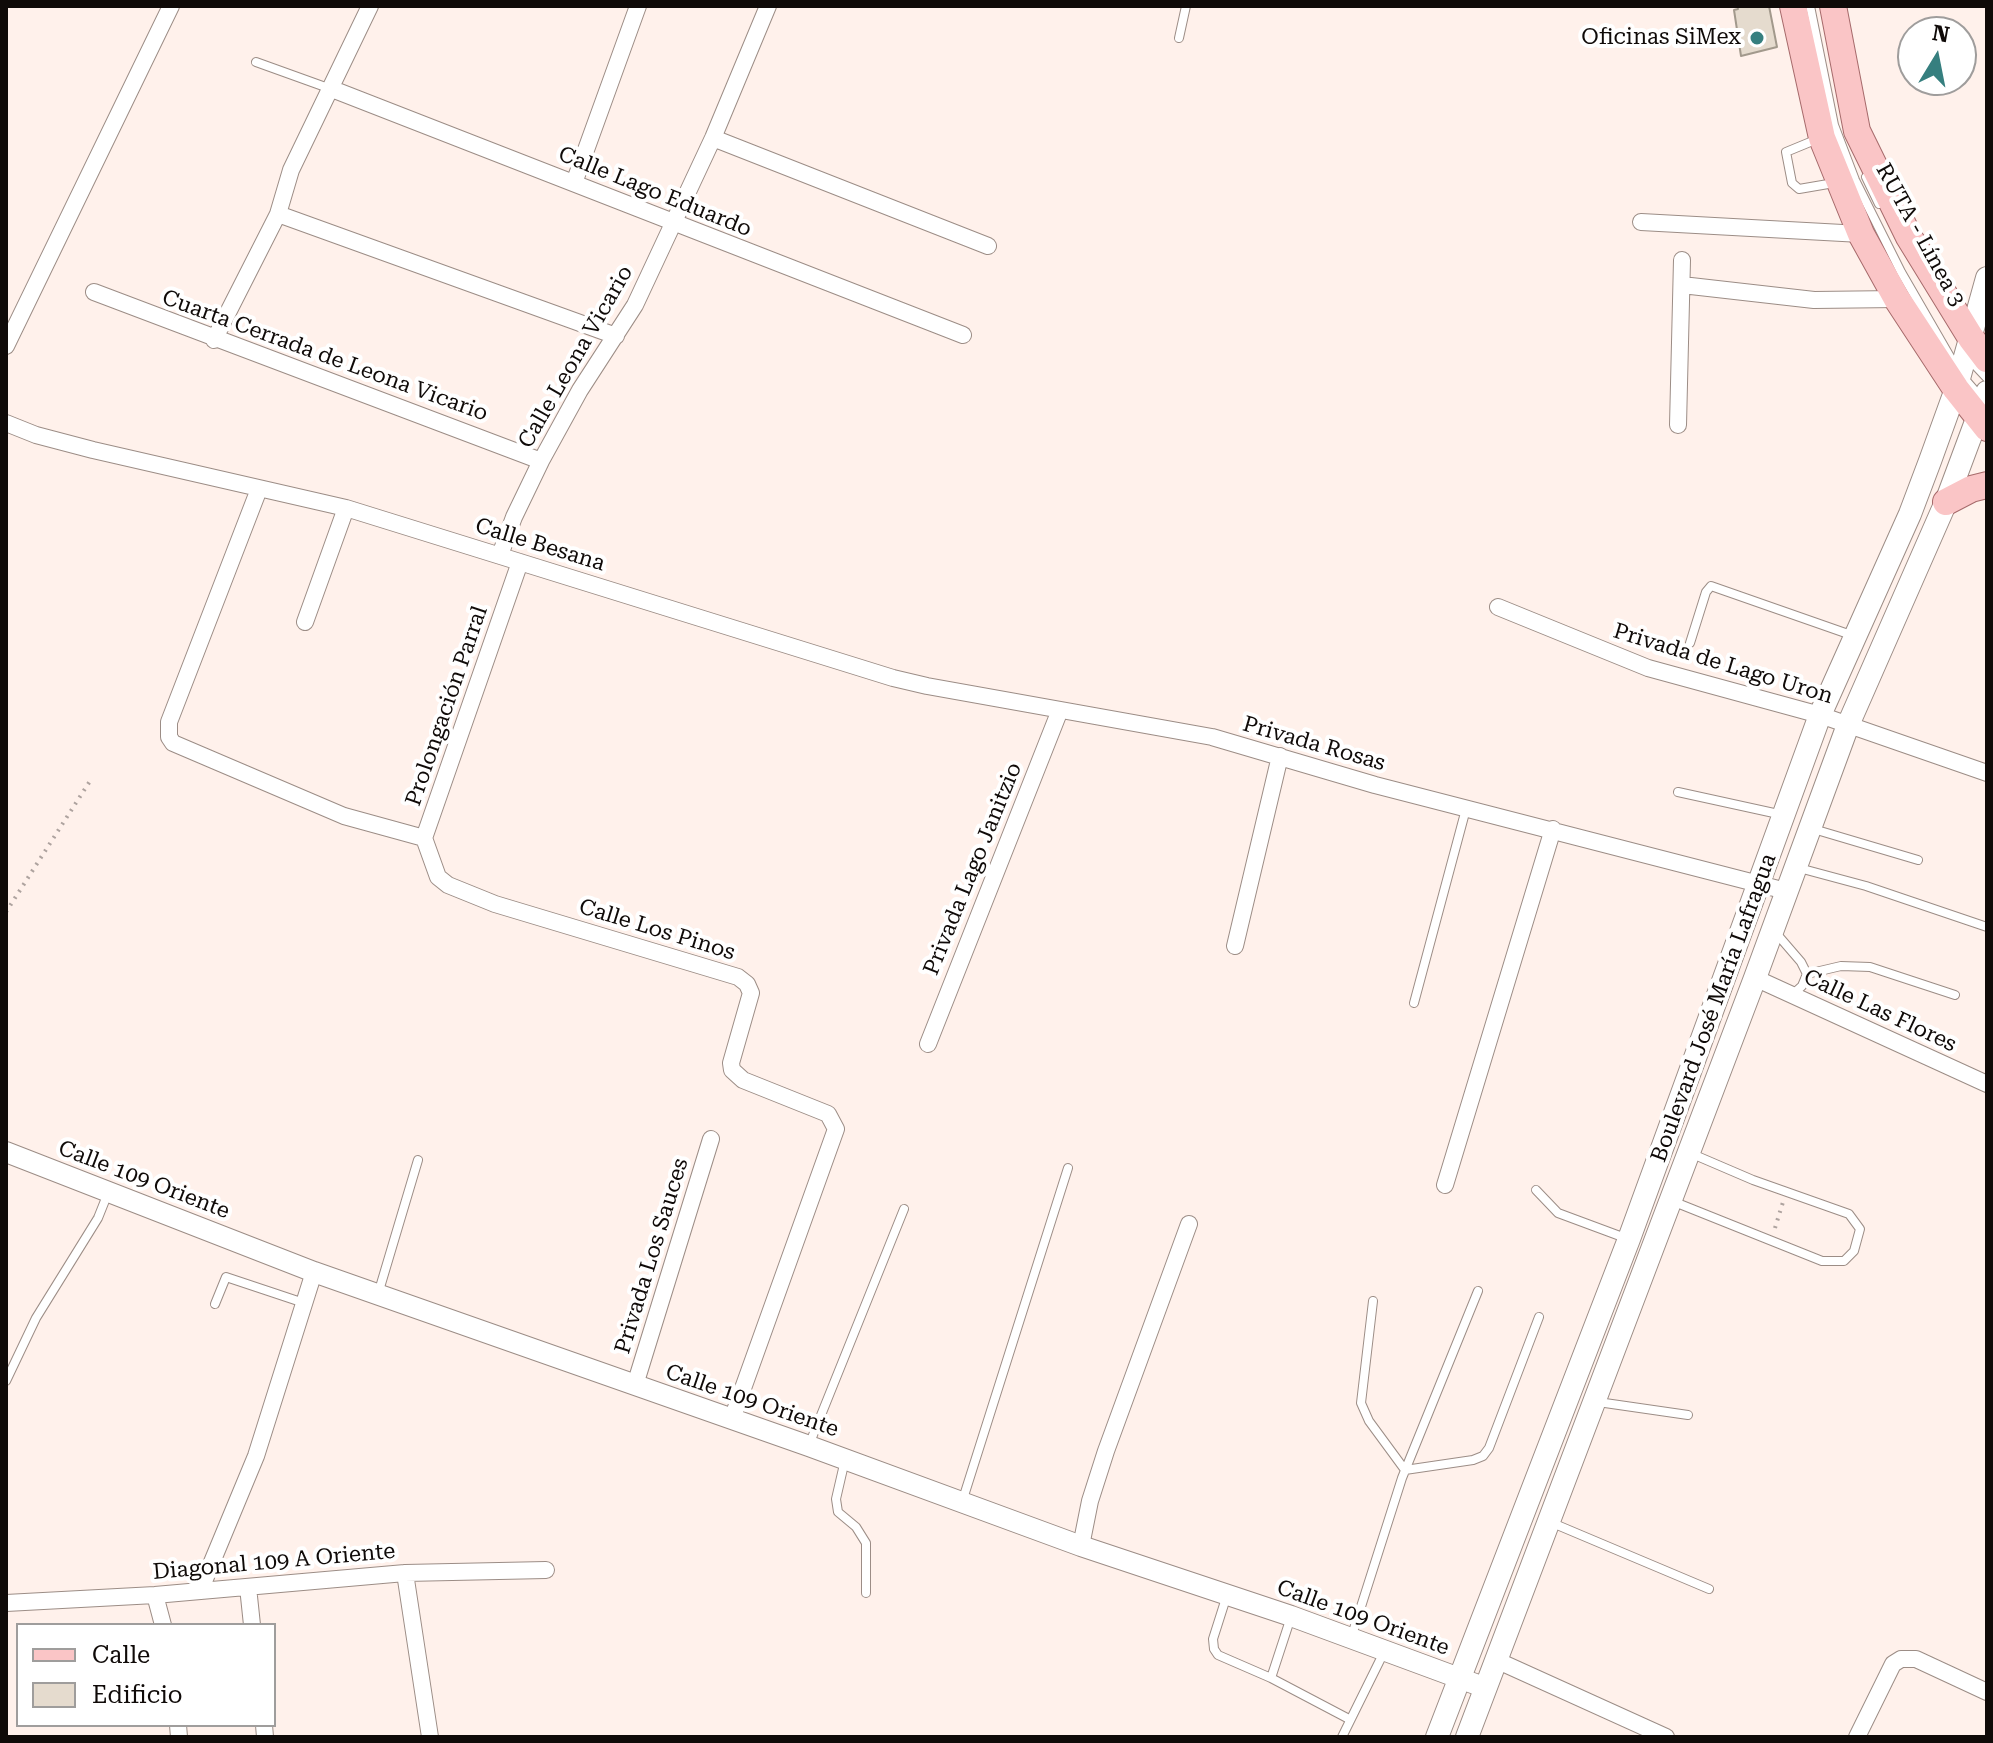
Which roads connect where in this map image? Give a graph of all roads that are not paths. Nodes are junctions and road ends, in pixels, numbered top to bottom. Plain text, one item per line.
1 (171, 6) edge
2 (370, 6) edge
3 (638, 6) edge
4 (768, 6) edge
5 (1186, 6) edge
6 (1793, 6) edge
7 (1810, 6) edge
8 (1823, 6) edge
9 (1833, 6) edge
10 (1179, 38) dead end
11 (256, 62) dead end
12 (1836, 79) dead end
13 (332, 89) junction
14 (1841, 108) dead end
15 (713, 138) junction
16 (1822, 138) junction
17 (1855, 149) dead end
18 (1860, 163) dead end
19 (1839, 182) junction
20 (574, 183) junction
21 (278, 214) junction
22 (1886, 217) dead end
23 (1641, 222) dead end
24 (673, 223) junction
25 (1861, 234) junction
26 (988, 246) dead end
27 (1682, 260) dead end
28 (1987, 278) edge
29 (1682, 285) junction
30 (94, 292) dead end
31 (1897, 299) junction
32 (963, 335) dead end
33 (616, 336) junction
34 (214, 340) junction
35 (6, 346) edge
36 (1967, 360) edge
37 (1987, 378) edge
38 (1984, 408) edge
39 (6, 423) edge
40 (1678, 425) dead end
41 (541, 461) junction
42 (1987, 485) edge
43 (259, 489) junction
44 (1946, 502) junction
45 (346, 508) junction
46 (500, 555) junction
47 (520, 562) junction
48 (1498, 607) dead end
49 (305, 622) dead end
50 (1855, 637) junction
51 (1690, 643) dead end
52 (1060, 710) junction
53 (1820, 715) junction
54 (1848, 725) junction
55 (1280, 756) junction
56 (1987, 773) edge
57 (1678, 792) dead end
58 (1466, 809) junction
59 (1784, 815) junction
60 (1809, 828) junction
61 (1553, 829) junction
62 (424, 838) junction
63 (1918, 860) dead end
64 (432, 864) joint
65 (1795, 866) junction
66 (1760, 884) junction
67 (1786, 891) junction
68 (1987, 927) edge
69 (1773, 930) junction
70 (1235, 946) dead end
71 (1807, 974) junction
72 (1755, 978) junction
73 (1792, 995) junction
74 (1955, 995) dead end
75 (1414, 1003) dead end
76 (928, 1044) dead end
77 (1987, 1084) edge
78 (711, 1139) dead end
79 (6, 1152) edge
80 (1689, 1153) junction
81 (418, 1160) dead end
82 (1068, 1168) dead end
83 (1445, 1185) dead end
84 (1536, 1190) dead end
85 (108, 1192) junction
86 (1671, 1201) junction
87 (904, 1209) dead end
88 (1189, 1224) dead end
89 (1629, 1239) junction
90 (314, 1272) junction
91 (1478, 1291) dead end
92 (378, 1295) junction
93 (1373, 1301) dead end
94 (304, 1303) junction
95 (215, 1304) dead end
96 (1539, 1317) dead end
97 (6, 1381) edge
98 (635, 1385) junction
99 (1595, 1402) junction
100 (1688, 1415) dead end
101 (732, 1419) junction
102 (809, 1446) junction
103 (845, 1459) junction
104 (1405, 1470) junction
105 (962, 1502) junction
106 (1549, 1522) junction
107 (1081, 1546) junction
108 (546, 1570) dead end
109 (405, 1573) junction
110 (248, 1587) junction
111 (1709, 1589) dead end
112 (200, 1591) junction
113 (866, 1593) dead end
114 (155, 1595) junction
115 (1228, 1595) junction
116 (6, 1603) edge
117 (1291, 1616) junction
118 (162, 1623) edge
119 (252, 1623) edge
120 (1351, 1639) junction
121 (1385, 1651) junction
122 (1496, 1660) junction
123 (1271, 1678) junction
124 (1461, 1679) junction
125 (1486, 1688) junction
126 (1987, 1692) edge
127 (1349, 1719) junction
128 (1473, 1735) edge
129 (430, 1737) edge
130 (1342, 1737) edge
131 (1437, 1737) edge
132 (1666, 1737) edge
133 (1857, 1737) edge

1 - 35 street
2 - 13 street
3 - 20 street
4 - 15 street, Calle Leona Vicario
5 - 10 lane
6 - 16 main road
7 - 36 lane
8 - 12 lane
9 - 36 main road
11 - 13 lane
13 - 20 street, Calle Lago Eduardo
13 - 21 street
14 - 17 lane, RUTA - Línea 3
15 - 24 street, Calle Leona Vicario
15 - 26 street
16 - 19 main road
16 - 19 lane
18 - 22 lane, RUTA - Línea 3
19 - 25 main road
20 - 24 street, Calle Lago Eduardo
21 - 33 street
21 - 34 street
23 - 25 street
24 - 32 street, Calle Lago Eduardo
24 - 33 street, Calle Leona Vicario
25 - 31 main road
27 - 29 street
28 - 36 main road, Boulevard José María Lafragua
29 - 31 street
29 - 40 street
30 - 34 street, Cuarta Cerrada de Leona Vicario
31 - 36 main road
33 - 41 street, Calle Leona Vicario
34 - 41 street, Cuarta Cerrada de Leona Vicario
36 - 37 lane
36 - 38 main road
36 - 50 main road, Boulevard José María Lafragua
38 - 44 main road, Boulevard José María Lafragua
39 - 43 street, Calle Besana
41 - 46 street, Calle Leona Vicario
42 - 44 main road
43 - 45 street, Calle Besana
43 - 62 street
44 - 54 main road, Boulevard José María Lafragua
45 - 46 street, Calle Besana
45 - 49 street
46 - 47 street, Calle Besana
47 - 52 street, Calle Besana
47 - 62 street, Prolongación Parral
48 - 53 street, Privada de Lago Uron
50 - 51 lane
50 - 53 main road, Boulevard José María Lafragua
52 - 55 street, Privada Rosas
52 - 76 street, Privada Lago Janitzio
53 - 54 street, Privada de Lago Uron
53 - 59 main road, Boulevard José María Lafragua
54 - 56 street, Privada de Lago Uron
54 - 60 main road, Boulevard José María Lafragua
55 - 58 street, Privada Rosas
55 - 70 street
57 - 59 lane
58 - 61 street, Privada Rosas
58 - 75 lane
59 - 66 main road, Boulevard José María Lafragua
60 - 63 lane
60 - 65 main road, Boulevard José María Lafragua
61 - 66 street, Privada Rosas
61 - 83 street
62 - 64 street, Prolongación Parral
64 - 101 street, Calle Los Pinos
65 - 67 main road, Boulevard José María Lafragua
65 - 68 lane
66 - 67 street, Privada Rosas
66 - 89 main road, Boulevard José María Lafragua
67 - 69 main road, Boulevard José María Lafragua
69 - 71 lane
69 - 72 main road, Boulevard José María Lafragua
71 - 73 lane
71 - 74 lane
72 - 73 street, Calle Las Flores
72 - 80 main road, Boulevard José María Lafragua
73 - 77 street, Calle Las Flores
78 - 98 street, Privada Los Sauces
79 - 85 street, Calle 109 Oriente
80 - 86 main road, Boulevard José María Lafragua
80 - 86 lane
81 - 92 lane
82 - 105 lane
84 - 89 lane
85 - 90 street, Calle 109 Oriente
85 - 97 lane
86 - 99 main road, Boulevard José María Lafragua
87 - 102 lane
88 - 107 street
89 - 124 main road, Boulevard José María Lafragua
90 - 92 street, Calle 109 Oriente
90 - 94 street
91 - 104 lane
92 - 98 street, Calle 109 Oriente
93 - 104 lane
94 - 95 lane
94 - 112 street
96 - 104 lane
98 - 101 street, Calle 109 Oriente
99 - 100 lane
99 - 106 main road, Boulevard José María Lafragua
101 - 102 street, Calle 109 Oriente
102 - 103 street, Calle 109 Oriente
103 - 105 street, Calle 109 Oriente
103 - 113 lane
104 - 120 lane
105 - 107 street, Calle 109 Oriente
106 - 111 lane
106 - 122 main road, Boulevard José María Lafragua
107 - 115 street, Calle 109 Oriente
108 - 109 street, Diagonal 109 A Oriente
109 - 110 street, Diagonal 109 A Oriente
109 - 129 street
110 - 112 street, Diagonal 109 A Oriente
110 - 119 street
112 - 114 street, Diagonal 109 A Oriente
114 - 116 street, Diagonal 109 A Oriente
114 - 118 street
115 - 117 street, Calle 109 Oriente
115 - 123 lane
117 - 120 street, Calle 109 Oriente
117 - 123 lane
120 - 121 street, Calle 109 Oriente
121 - 124 street, Calle 109 Oriente
121 - 127 lane
122 - 125 main road, Boulevard José María Lafragua
122 - 132 street
123 - 127 lane
124 - 125 street, Calle 109 Oriente
124 - 131 main road, Boulevard José María Lafragua
125 - 128 main road, Boulevard José María Lafragua
126 - 133 street
127 - 130 lane

